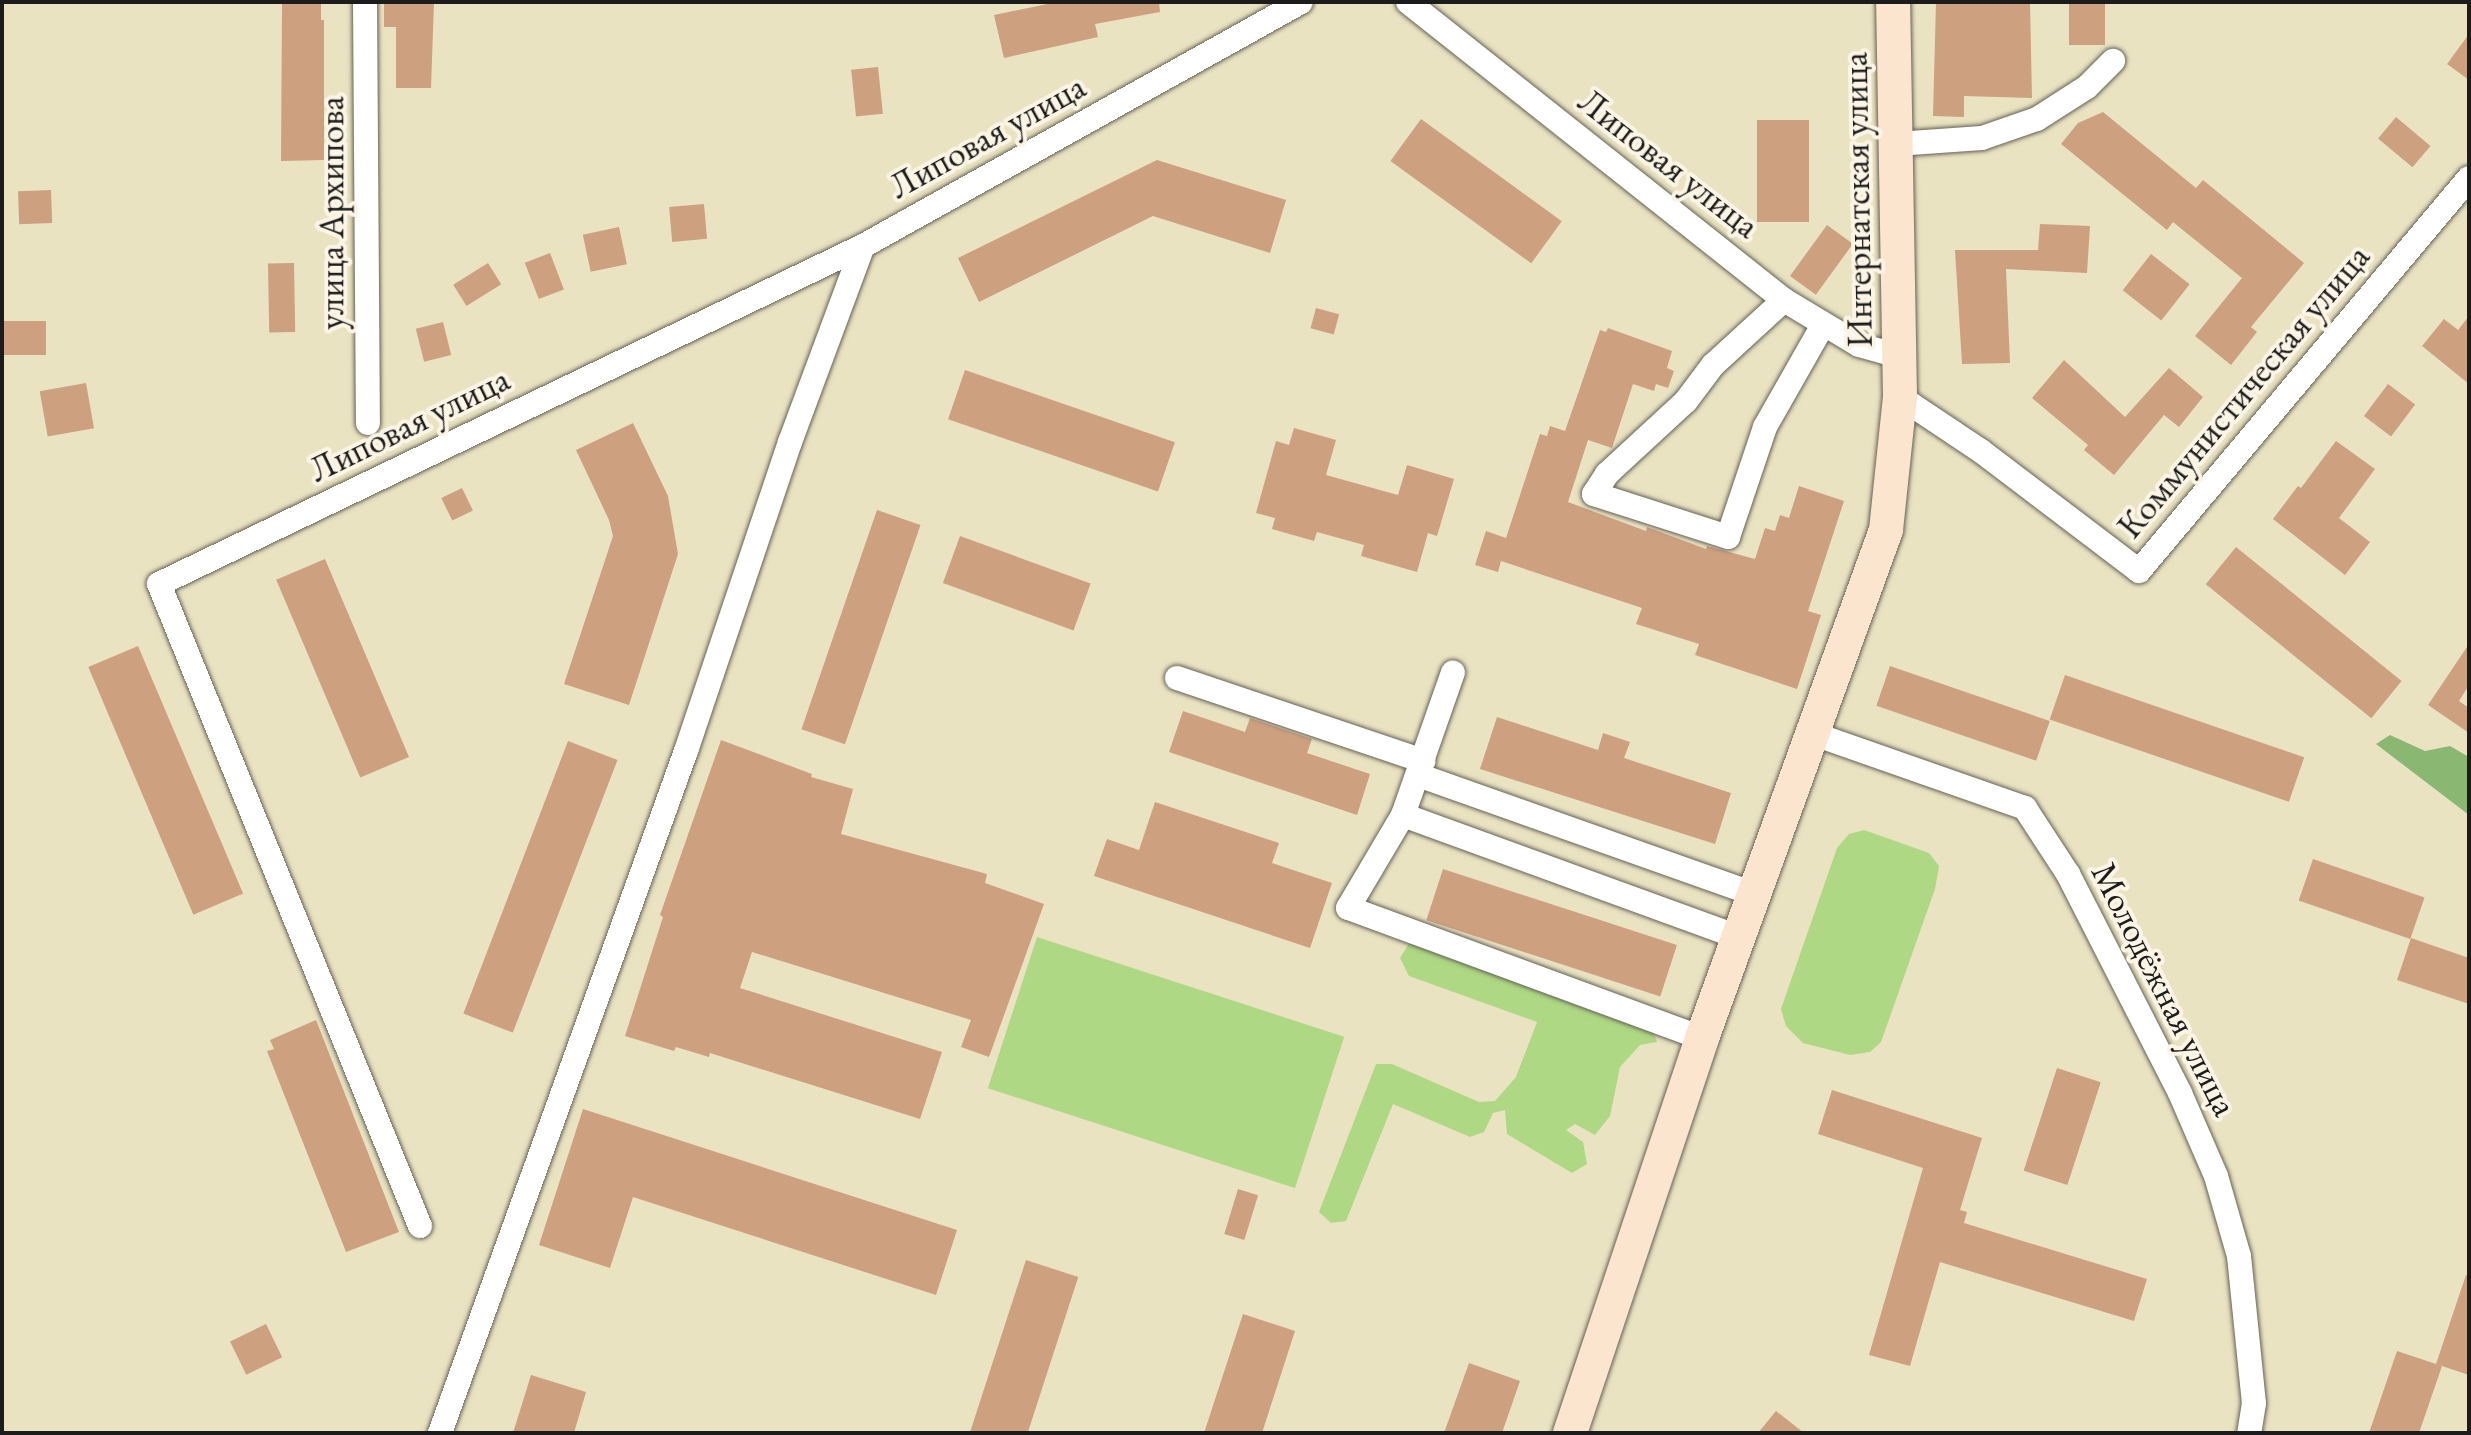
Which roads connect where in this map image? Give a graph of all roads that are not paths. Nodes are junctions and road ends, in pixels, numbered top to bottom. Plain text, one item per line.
1 (365, 2) edge
2 (1301, 2) edge
3 (1408, 2) edge
4 (1893, 2) edge
5 (2113, 61) dead end
6 (1896, 144) junction
7 (2469, 178) edge
8 (863, 246) junction
9 (1784, 300) junction
10 (1823, 325) junction
11 (1899, 356) junction
12 (1900, 397) junction
13 (368, 423) dead end
14 (1453, 672) dead end
15 (1177, 678) dead end
16 (1811, 733) junction
17 (1420, 768) junction
18 (1403, 815) junction
19 (1754, 894) junction
20 (1738, 937) junction
21 (1702, 1038) junction
22 (420, 1226) dead end
23 (440, 1433) edge
24 (1570, 1433) edge
25 (2249, 1433) edge

1 - 13 street, улица Архипова
2 - 8 street, Липовая улица
3 - 9 street, Липовая улица
4 - 6 street, Интернатская улица
5 - 6 street
6 - 11 street, Интернатская улица
7 - 12 street, Коммунистическая улица
8 - 22 street, Липовая улица
8 - 23 street
9 - 10 street, Липовая улица
9 - 10 street
10 - 11 street, Липовая улица
11 - 12 street, Интернатская улица
12 - 16 street, Интернатская улица
14 - 17 street
15 - 17 street
16 - 19 street, Интернатская улица
16 - 25 street, Молодёжная улица
17 - 18 street
17 - 19 street
18 - 20 street
18 - 21 street
19 - 20 street, Интернатская улица
20 - 21 street, Интернатская улица
21 - 24 street, Интернатская улица

